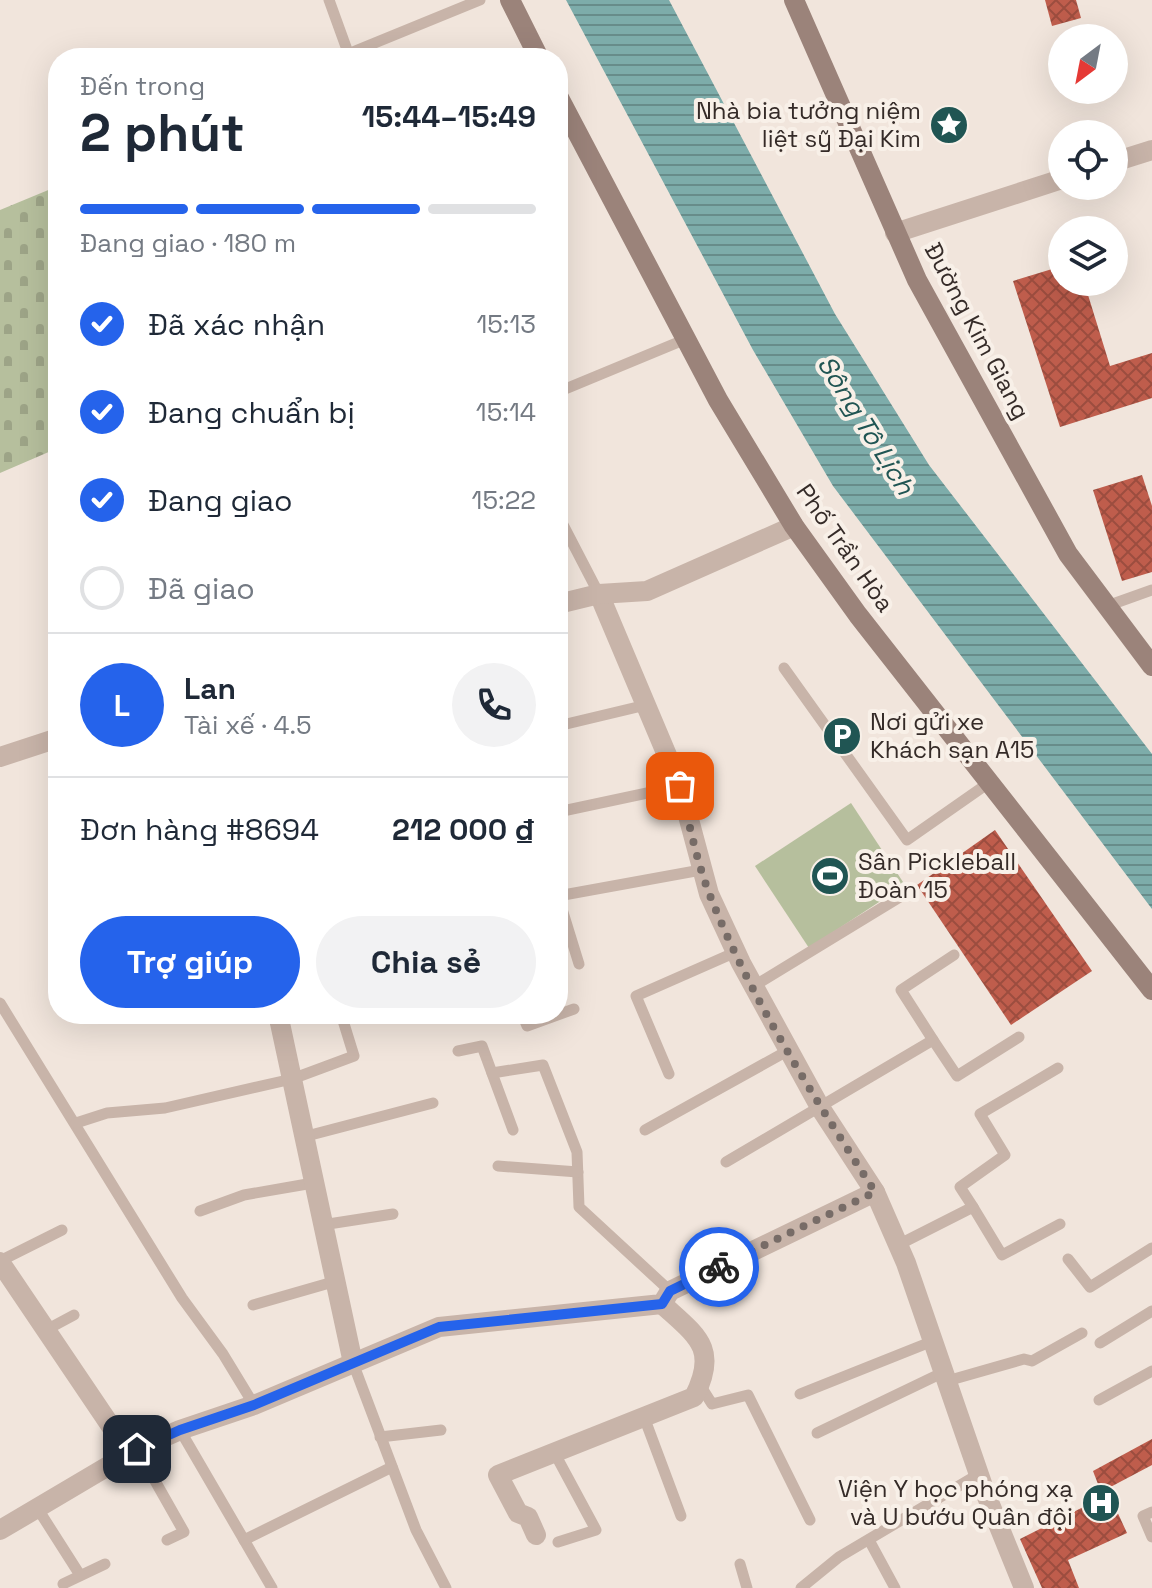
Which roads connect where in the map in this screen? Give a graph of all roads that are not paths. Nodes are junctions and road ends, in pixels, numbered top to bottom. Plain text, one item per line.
1 (329, 0) edge
2 (480, 0) edge
3 (510, 0) edge
4 (794, 0) edge
5 (343, 48) edge
6 (364, 48) edge
7 (534, 48) edge
8 (568, 115) edge
9 (1152, 150) edge
10 (1128, 158) edge
11 (1048, 184) edge
12 (895, 233) junction
13 (686, 339) junction
14 (568, 388) edge
15 (794, 526) junction
16 (568, 534) edge
17 (1152, 590) edge
18 (599, 594) junction
19 (568, 602) edge
20 (1107, 606) junction
21 (1152, 666) edge
22 (784, 668) dead end
23 (646, 705) junction
24 (568, 724) edge
25 (48, 741) edge
26 (0, 757) edge
27 (990, 782) junction
28 (680, 786) junction
29 (568, 810) edge
30 (701, 870) junction
31 (908, 892) dead end
32 (568, 894) edge
33 (568, 928) edge
34 (736, 952) junction
35 (954, 955) dead end
36 (579, 964) dead end
37 (754, 986) junction
38 (1152, 990) edge
39 (0, 1003) edge
40 (574, 1009) dead end
41 (568, 1011) edge
42 (280, 1024) edge
43 (344, 1024) edge
44 (1019, 1037) dead end
45 (933, 1040) junction
46 (789, 1050) junction
47 (458, 1051) dead end
48 (1058, 1068) dead end
49 (492, 1073) junction
50 (669, 1074) dead end
51 (292, 1079) junction
52 (433, 1103) dead end
53 (821, 1109) junction
54 (76, 1123) junction
55 (513, 1130) dead end
56 (645, 1130) dead end
57 (303, 1137) junction
58 (726, 1162) dead end
59 (498, 1166) dead end
60 (578, 1172) junction
61 (313, 1183) junction
62 (875, 1192) junction
63 (973, 1207) junction
64 (200, 1211) dead end
65 (393, 1214) dead end
66 (1060, 1224) dead end
67 (322, 1225) junction
68 (62, 1230) dead end
69 (898, 1245) junction
70 (1152, 1248) edge
71 (1068, 1259) dead end
72 (2, 1268) edge
73 (333, 1282) junction
74 (666, 1297) junction
75 (253, 1305) dead end
76 (1152, 1311) edge
77 (74, 1315) dead end
78 (46, 1330) junction
79 (1082, 1333) dead end
80 (933, 1341) junction
81 (1100, 1343) dead end
82 (353, 1363) junction
83 (1152, 1371) edge
84 (945, 1376) junction
85 (700, 1385) junction
86 (800, 1394) dead end
87 (1099, 1400) dead end
88 (254, 1405) junction
89 (644, 1417) junction
90 (180, 1430) junction
91 (441, 1430) dead end
92 (817, 1433) dead end
93 (380, 1437) junction
94 (133, 1451) junction
95 (554, 1452) junction
96 (392, 1467) junction
97 (979, 1474) junction
98 (36, 1506) junction
99 (1152, 1512) edge
100 (681, 1516) dead end
101 (810, 1520) dead end
102 (0, 1530) edge
103 (536, 1535) dead end
104 (1152, 1537) edge
105 (167, 1540) dead end
106 (244, 1540) junction
107 (869, 1540) junction
108 (558, 1542) dead end
109 (105, 1564) dead end
110 (740, 1564) dead end
111 (80, 1575) junction
112 (63, 1584) dead end
113 (441, 1586) edge
114 (272, 1588) edge
115 (747, 1588) edge
116 (801, 1588) edge
117 (895, 1588) edge
118 (1024, 1588) edge

1 - 5 lane
2 - 6 lane
3 - 7 main road
4 - 12 main road, Đường Kim Giang
8 - 13 main road, Phố Trần Hòa
9 - 10 street
11 - 12 street
12 - 20 main road, Đường Kim Giang
13 - 14 lane
13 - 15 main road, Phố Trần Hòa
15 - 18 street
15 - 27 main road, Phố Trần Hòa
16 - 18 lane
17 - 20 lane
18 - 19 street
18 - 23 street
20 - 21 main road, Đường Kim Giang
22 - 27 lane
23 - 24 lane
23 - 28 street
25 - 26 street
27 - 38 main road, Phố Trần Hòa
28 - 29 lane
28 - 30 street
30 - 32 lane
30 - 34 street
31 - 37 lane
33 - 36 lane
34 - 37 street
34 - 50 lane
35 - 45 lane
37 - 46 street
39 - 54 lane
40 - 41 lane
42 - 51 street
43 - 51 lane
44 - 45 lane
45 - 53 lane
46 - 53 street
46 - 56 lane
47 - 49 lane
48 - 63 lane
49 - 55 lane
49 - 60 lane
51 - 54 lane
51 - 57 street
52 - 57 lane
53 - 58 lane
53 - 62 street
54 - 88 lane
57 - 61 street
59 - 60 lane
60 - 74 lane
61 - 64 lane
61 - 67 street
62 - 69 street
62 - 74 street
63 - 66 lane
63 - 69 lane
65 - 67 lane
67 - 73 street
68 - 72 lane
69 - 80 street
70 - 71 lane
72 - 78 street
73 - 75 lane
73 - 82 street
74 - 82 street
74 - 85 street
76 - 81 lane
77 - 78 lane
78 - 94 street
79 - 84 lane
80 - 84 street
80 - 86 lane
82 - 88 street
82 - 93 lane
83 - 87 lane
84 - 92 lane
84 - 97 street
85 - 89 street
85 - 101 lane
88 - 90 street
89 - 95 street
89 - 100 lane
90 - 94 street
90 - 106 lane
91 - 93 lane
93 - 96 lane
94 - 98 street
94 - 105 lane
95 - 103 street
95 - 108 lane
96 - 106 lane
96 - 113 lane
97 - 107 lane
97 - 118 street
98 - 102 street
98 - 111 lane
99 - 104 lane
106 - 114 lane
107 - 116 lane
107 - 117 lane
109 - 111 lane
110 - 115 lane
111 - 112 lane

